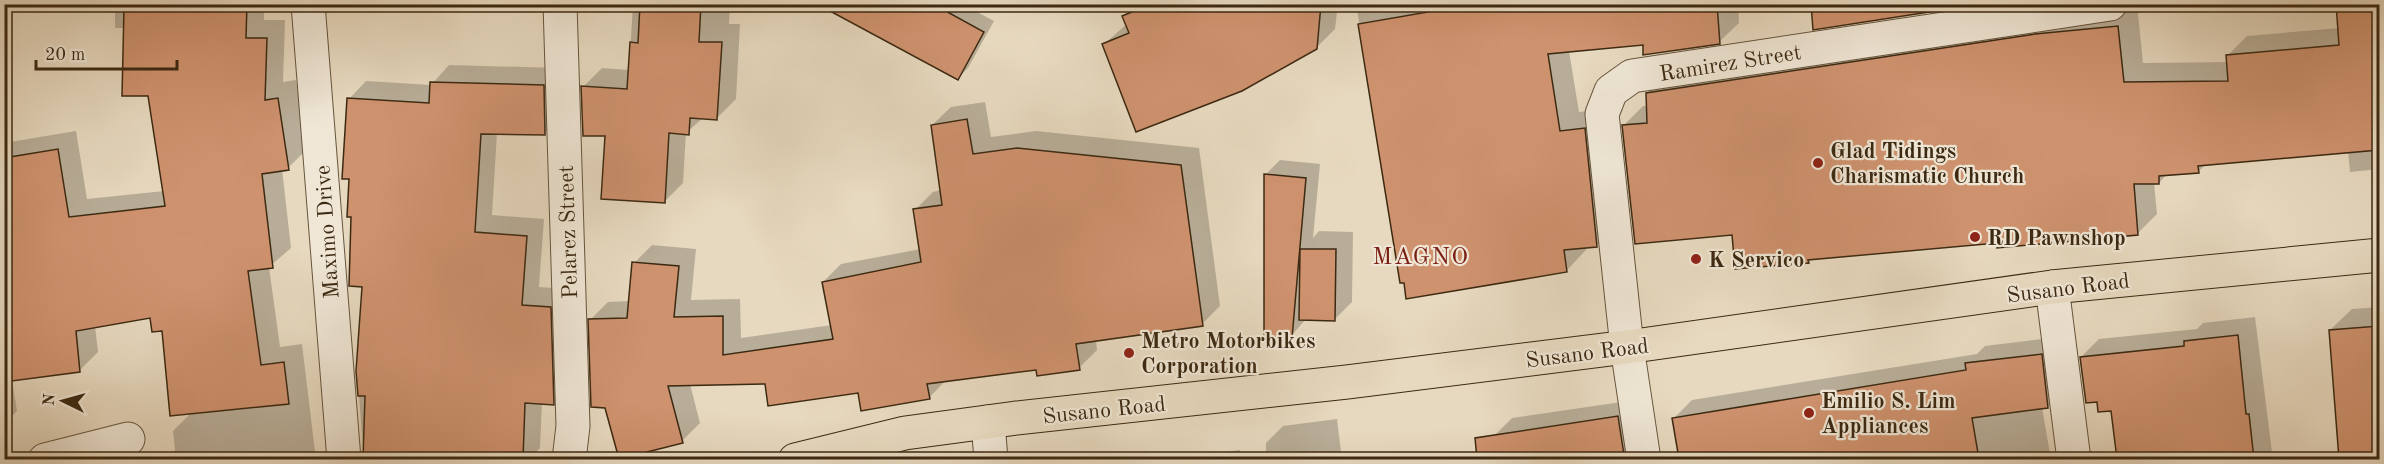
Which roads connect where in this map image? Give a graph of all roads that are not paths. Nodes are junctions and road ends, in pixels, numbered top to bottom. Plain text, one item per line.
1 (308, 4) edge
2 (560, 4) edge
3 (2110, 4) edge
4 (2379, 255) edge
5 (2052, 287) junction
6 (1627, 348) junction
7 (988, 422) junction
8 (128, 439) dead end
9 (45, 459) edge
10 (344, 459) edge
11 (569, 459) edge
12 (795, 459) edge
13 (991, 459) edge
14 (1644, 459) edge
15 (2074, 459) edge

1 - 10 street, Maximo Drive
2 - 11 street, Pelarez Street
3 - 6 street, Ramirez Street
4 - 5 main road, Susano Road
5 - 6 main road, Susano Road
5 - 15 street
6 - 7 main road, Susano Road
6 - 14 street, Ramirez Street
7 - 12 main road, Susano Road
7 - 13 street
8 - 9 street

